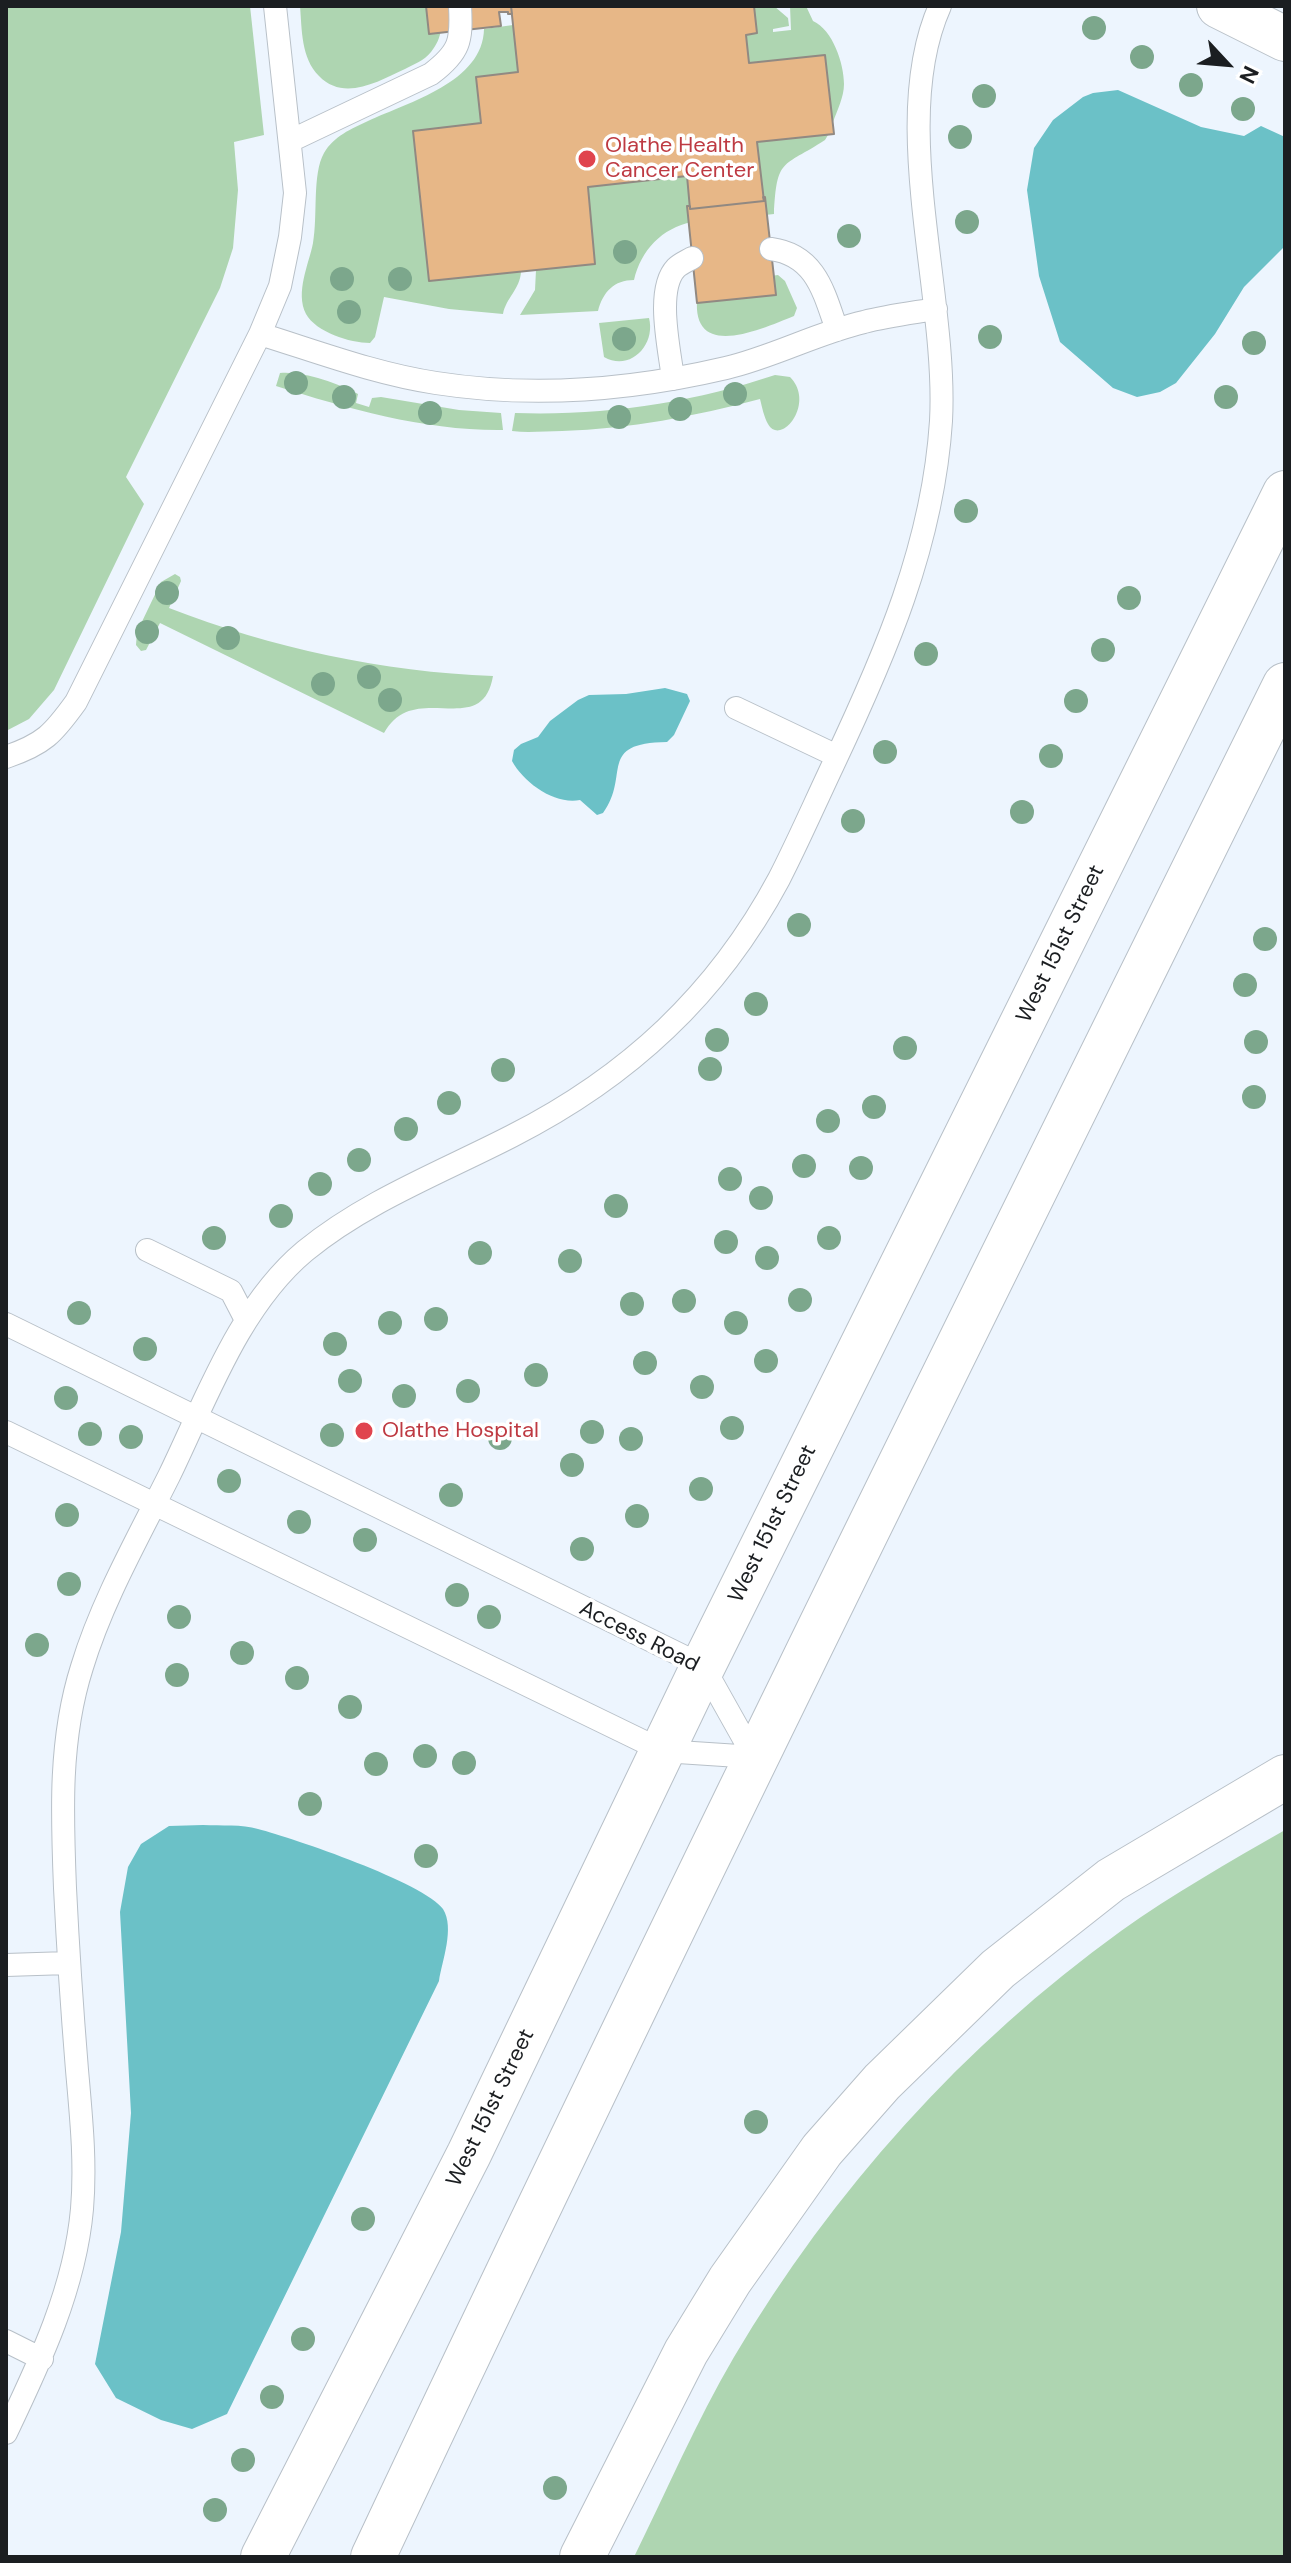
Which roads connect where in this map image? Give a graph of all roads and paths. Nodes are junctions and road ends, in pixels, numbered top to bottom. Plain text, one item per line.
1 (275, 6) edge
2 (460, 6) edge
3 (940, 6) edge
4 (1219, 6) edge
5 (1285, 39) edge
6 (290, 141) junction
7 (771, 249) dead end
8 (692, 258) dead end
9 (936, 309) junction
10 (837, 330) junction
11 (260, 334) junction
12 (673, 379) junction
13 (1285, 493) edge
14 (1285, 685) edge
15 (736, 708) dead end
16 (837, 756) junction
17 (6, 757) edge
18 (147, 1250) dead end
19 (246, 1320) junction
20 (6, 1324) edge
21 (198, 1418) junction
22 (6, 1432) edge
23 (155, 1504) junction
24 (703, 1666) junction
25 (663, 1751) junction
26 (754, 1757) junction
27 (1285, 1777) edge
28 (68, 1963) junction
29 (6, 1965) edge
30 (6, 2341) edge
31 (42, 2359) junction
32 (6, 2433) edge
33 (263, 2557) edge
34 (373, 2557) edge
35 (582, 2557) edge

1 - 6 lane
2 - 6 lane
3 - 9 lane
4 - 5 main road
6 - 11 lane
7 - 10 lane
8 - 12 lane
9 - 10 lane
9 - 16 lane
10 - 12 lane
11 - 12 lane
11 - 17 lane
13 - 24 main road, West 151st Street
14 - 26 main road
15 - 16 lane
16 - 19 lane
18 - 19 lane
19 - 21 lane
20 - 21 lane, Access Road
21 - 23 lane
21 - 24 lane, Access Road
22 - 23 lane
23 - 25 lane
23 - 28 lane
24 - 25 main road, West 151st Street
24 - 26 lane, Access Road
25 - 26 lane
25 - 33 main road, West 151st Street
26 - 34 main road
27 - 35 main road
28 - 29 lane
28 - 31 lane
30 - 31 lane
31 - 32 lane

